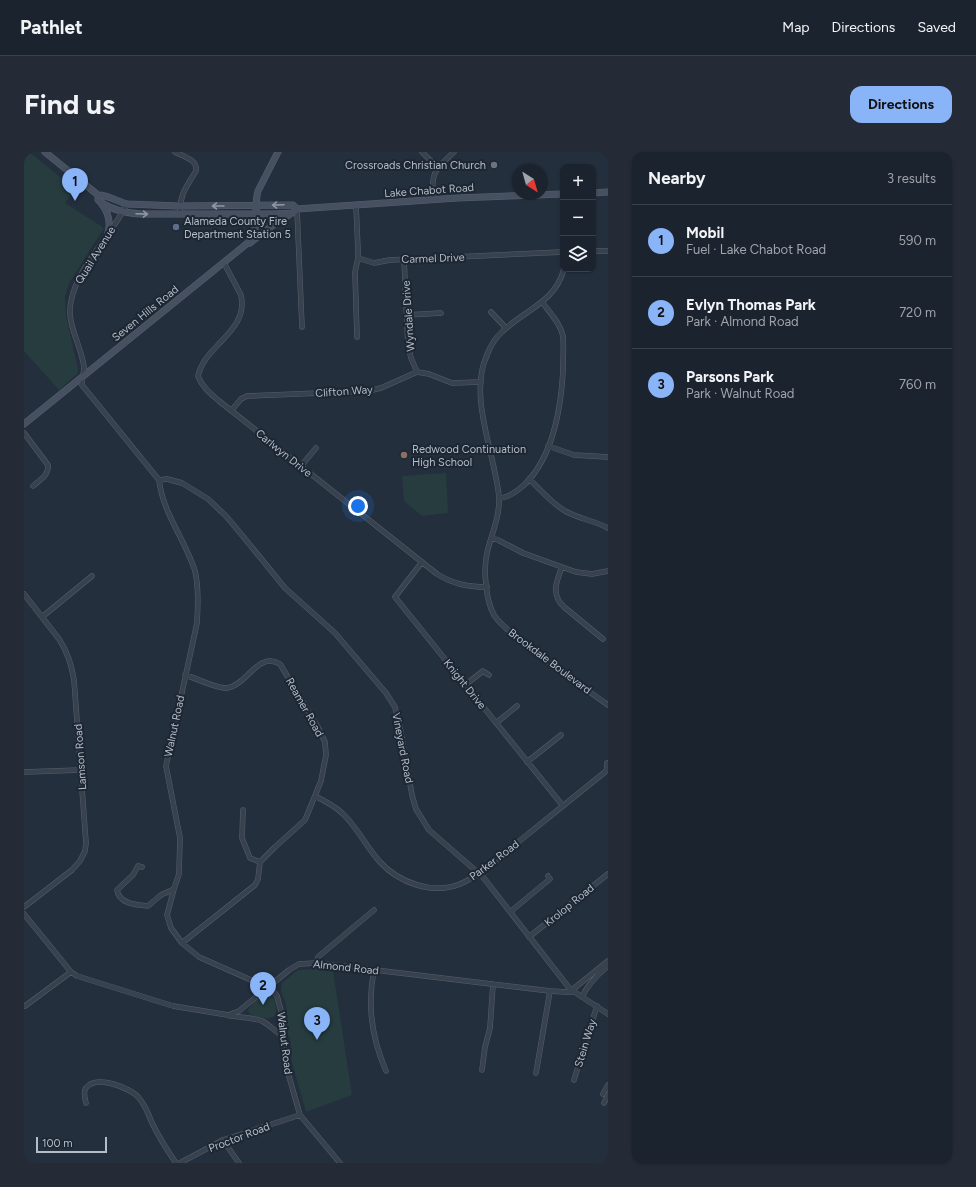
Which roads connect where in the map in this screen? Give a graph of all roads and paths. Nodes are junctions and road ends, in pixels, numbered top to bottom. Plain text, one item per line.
1 (44, 152) edge
2 (175, 152) edge
3 (278, 152) edge
4 (422, 152) edge
5 (454, 152) edge
6 (53, 155) edge
7 (438, 168) junction
8 (608, 192) edge
9 (596, 193) edge
10 (560, 194) edge
11 (98, 195) junction
12 (433, 199) junction
13 (100, 202) junction
14 (127, 204) junction
15 (356, 205) junction
16 (179, 206) junction
17 (256, 206) junction
18 (123, 211) junction
19 (295, 211) junction
20 (180, 214) junction
21 (256, 214) junction
22 (108, 233) junction
23 (245, 246) junction
24 (608, 250) edge
25 (596, 251) edge
26 (560, 252) edge
27 (358, 258) junction
28 (404, 259) junction
29 (224, 263) junction
30 (563, 272) edge
31 (542, 302) junction
32 (491, 312) dead end
33 (440, 313) dead end
34 (407, 315) junction
35 (302, 327) dead end
36 (506, 328) junction
37 (357, 337) dead end
38 (417, 372) junction
39 (82, 377) junction
40 (481, 382) junction
41 (231, 410) junction
42 (24, 424) edge
43 (24, 434) edge
44 (548, 446) junction
45 (316, 448) dead end
46 (608, 457) edge
47 (301, 466) junction
48 (529, 479) junction
49 (159, 480) junction
50 (33, 486) dead end
51 (499, 498) junction
52 (608, 528) edge
53 (492, 538) junction
54 (422, 562) junction
55 (562, 567) junction
56 (608, 571) edge
57 (92, 576) dead end
58 (487, 587) junction
59 (24, 594) edge
60 (42, 616) junction
61 (604, 639) dead end
62 (185, 675) junction
63 (489, 675) dead end
64 (465, 685) junction
65 (608, 705) edge
66 (517, 706) dead end
67 (496, 723) junction
68 (561, 734) dead end
69 (527, 762) junction
70 (607, 763) edge
71 (81, 770) junction
72 (24, 772) edge
73 (315, 796) junction
74 (563, 806) junction
75 (243, 810) dead end
76 (260, 862) junction
77 (142, 866) dead end
78 (480, 873) junction
79 (608, 874) edge
80 (548, 876) dead end
81 (174, 889) junction
82 (24, 907) edge
83 (374, 910) dead end
84 (510, 912) junction
85 (24, 914) edge
86 (530, 937) junction
87 (182, 943) junction
88 (608, 961) edge
89 (317, 963) junction
90 (608, 966) edge
91 (374, 970) junction
92 (71, 972) junction
93 (493, 984) junction
94 (267, 987) junction
95 (550, 991) junction
96 (573, 991) junction
97 (582, 997) junction
98 (25, 1006) edge
99 (597, 1006) junction
100 (608, 1014) edge
101 (228, 1015) junction
102 (283, 1036) junction
103 (482, 1070) dead end
104 (386, 1071) dead end
105 (536, 1073) dead end
106 (574, 1080) dead end
107 (608, 1085) edge
108 (606, 1095) edge
109 (86, 1103) dead end
110 (604, 1103) dead end
111 (300, 1115) junction
112 (223, 1140) junction
113 (183, 1162) edge
114 (176, 1163) edge
115 (239, 1163) edge
116 (340, 1163) edge

1 - 6 main road, Lake Chabot Road
2 - 16 street
3 - 17 main road, Seven Hills Road
4 - 7 street
5 - 7 street
6 - 11 main road, Lake Chabot Road
7 - 12 street
8 - 9 main road
10 - 12 main road, Lake Chabot Road
11 - 13 main road
11 - 14 main road, Lake Chabot Road
12 - 15 main road, Lake Chabot Road
13 - 18 main road, Lake Chabot Road
13 - 22 main road
14 - 16 main road, Lake Chabot Road
14 - 18 street, Quail Avenue
15 - 19 main road, Lake Chabot Road
15 - 27 street
17 -> 16 main road, Lake Chabot Road
16 - 20 street
19 -> 17 main road, Lake Chabot Road
17 - 21 main road, Seven Hills Road
18 -> 20 main road, Lake Chabot Road
18 - 22 street, Quail Avenue
19 - 21 main road, Lake Chabot Road
19 - 23 main road
19 - 35 street
20 - 21 main road, Lake Chabot Road
21 - 23 main road, Seven Hills Road
22 - 39 street, Quail Avenue
23 - 29 main road, Seven Hills Road
24 - 25 street
26 - 28 street, Carmel Drive
27 - 28 street, Carmel Drive
27 - 37 street
28 - 34 street, Wyndale Drive
29 - 39 main road, Seven Hills Road
29 - 41 street, Carlwyn Drive
30 - 31 street, Brookdale Boulevard
31 - 36 street, Brookdale Boulevard
31 - 44 street
32 - 36 street
33 - 34 street
34 - 38 street, Wyndale Drive
36 - 40 street, Brookdale Boulevard
38 - 40 street
38 - 41 street, Clifton Way
39 - 42 main road, Seven Hills Road
39 - 49 street, Walnut Road
40 - 51 street, Brookdale Boulevard
41 - 47 street, Carlwyn Drive
43 - 50 street
44 - 46 street
44 - 48 street
45 - 47 street
47 - 54 street, Carlwyn Drive
48 - 51 street
48 - 52 street
49 - 62 street, Walnut Road
49 - 78 street, Vineyard Road
51 - 53 street, Brookdale Boulevard
53 - 55 street
53 - 58 street, Brookdale Boulevard
54 - 58 street, Carlwyn Drive
54 - 64 street, Knight Drive
55 - 56 street
55 - 61 street
57 - 60 street
58 - 65 street, Brookdale Boulevard
59 - 60 street, Lamson Road
60 - 71 street, Lamson Road
62 - 73 street, Reamer Road
62 - 81 street, Walnut Road
63 - 64 street
64 - 67 street, Knight Drive
66 - 67 street
67 - 69 street, Knight Drive
68 - 69 street
69 - 74 street, Knight Drive
70 - 74 street, Parker Road
71 - 72 street
71 - 82 street, Lamson Road
73 - 76 street, Reamer Road
73 - 78 street, Parker Road
74 - 78 street, Parker Road
75 - 76 street
76 - 87 street
77 - 81 street
78 - 84 street, Vineyard Road
79 - 86 street, Krolop Road
80 - 84 street
81 - 87 street, Walnut Road
83 - 89 street
84 - 86 street, Vineyard Road
85 - 92 street
86 - 96 street, Vineyard Road
87 - 94 street, Walnut Road
88 - 96 street
89 - 91 street, Almond Road
89 - 94 street, Almond Road
90 - 97 street
91 - 93 street, Almond Road
91 - 104 street
92 - 98 street
92 - 101 street
93 - 95 street, Almond Road
93 - 103 street
94 - 101 street, Almond Road
94 - 102 street, Walnut Road
95 - 96 street, Almond Road
95 - 105 street
96 - 97 street
97 - 99 street
99 - 100 street
99 - 106 street, Stein Way
101 - 102 street
102 - 111 street, Walnut Road
107 - 108 street
108 - 110 street
109 - 114 street
111 - 112 street, Proctor Road
111 - 116 street
112 - 113 street, Proctor Road
112 - 115 street

